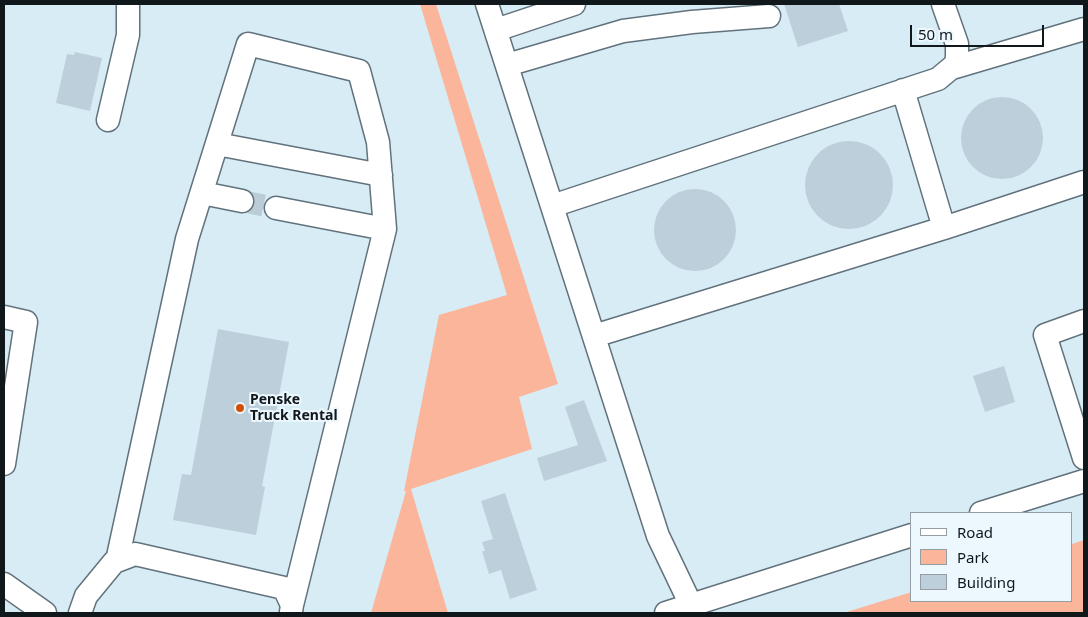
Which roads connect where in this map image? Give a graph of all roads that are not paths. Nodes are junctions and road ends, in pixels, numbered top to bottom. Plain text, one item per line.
1 (128, 4) edge
2 (487, 4) edge
3 (574, 4) edge
4 (943, 4) edge
5 (770, 16) dead end
6 (1084, 29) edge
7 (496, 30) junction
8 (507, 64) junction
9 (952, 68) junction
10 (903, 90) junction
11 (108, 120) dead end
12 (217, 144) junction
13 (381, 175) junction
14 (1084, 182) edge
15 (202, 193) junction
16 (242, 201) tunnel mouth
17 (552, 206) junction
18 (276, 208) tunnel mouth
19 (944, 228) junction
20 (385, 229) junction
21 (4, 317) edge
22 (1084, 321) edge
23 (594, 336) junction
24 (1084, 458) edge
25 (4, 464) edge
26 (1084, 480) edge
27 (984, 512) edge
28 (910, 536) edge
29 (117, 561) junction
30 (4, 584) edge
31 (691, 605) junction
32 (292, 609) edge
33 (45, 613) edge
34 (80, 613) edge
35 (666, 613) edge

1 - 11 street
2 - 7 street
3 - 7 street
4 - 9 street
5 - 8 street
6 - 9 street
7 - 8 street
8 - 17 street
9 - 10 street
10 - 17 street
10 - 19 street
12 - 13 street
12 - 13 street
12 - 15 street
13 - 20 street
14 - 19 street
15 - 16 street
15 - 29 street
17 - 23 street
18 - 20 street
19 - 23 street
20 - 32 street
21 - 25 street
22 - 24 street
23 - 31 street
26 - 27 street
28 - 31 street
29 - 32 street
29 - 34 street
30 - 33 street
31 - 35 street

